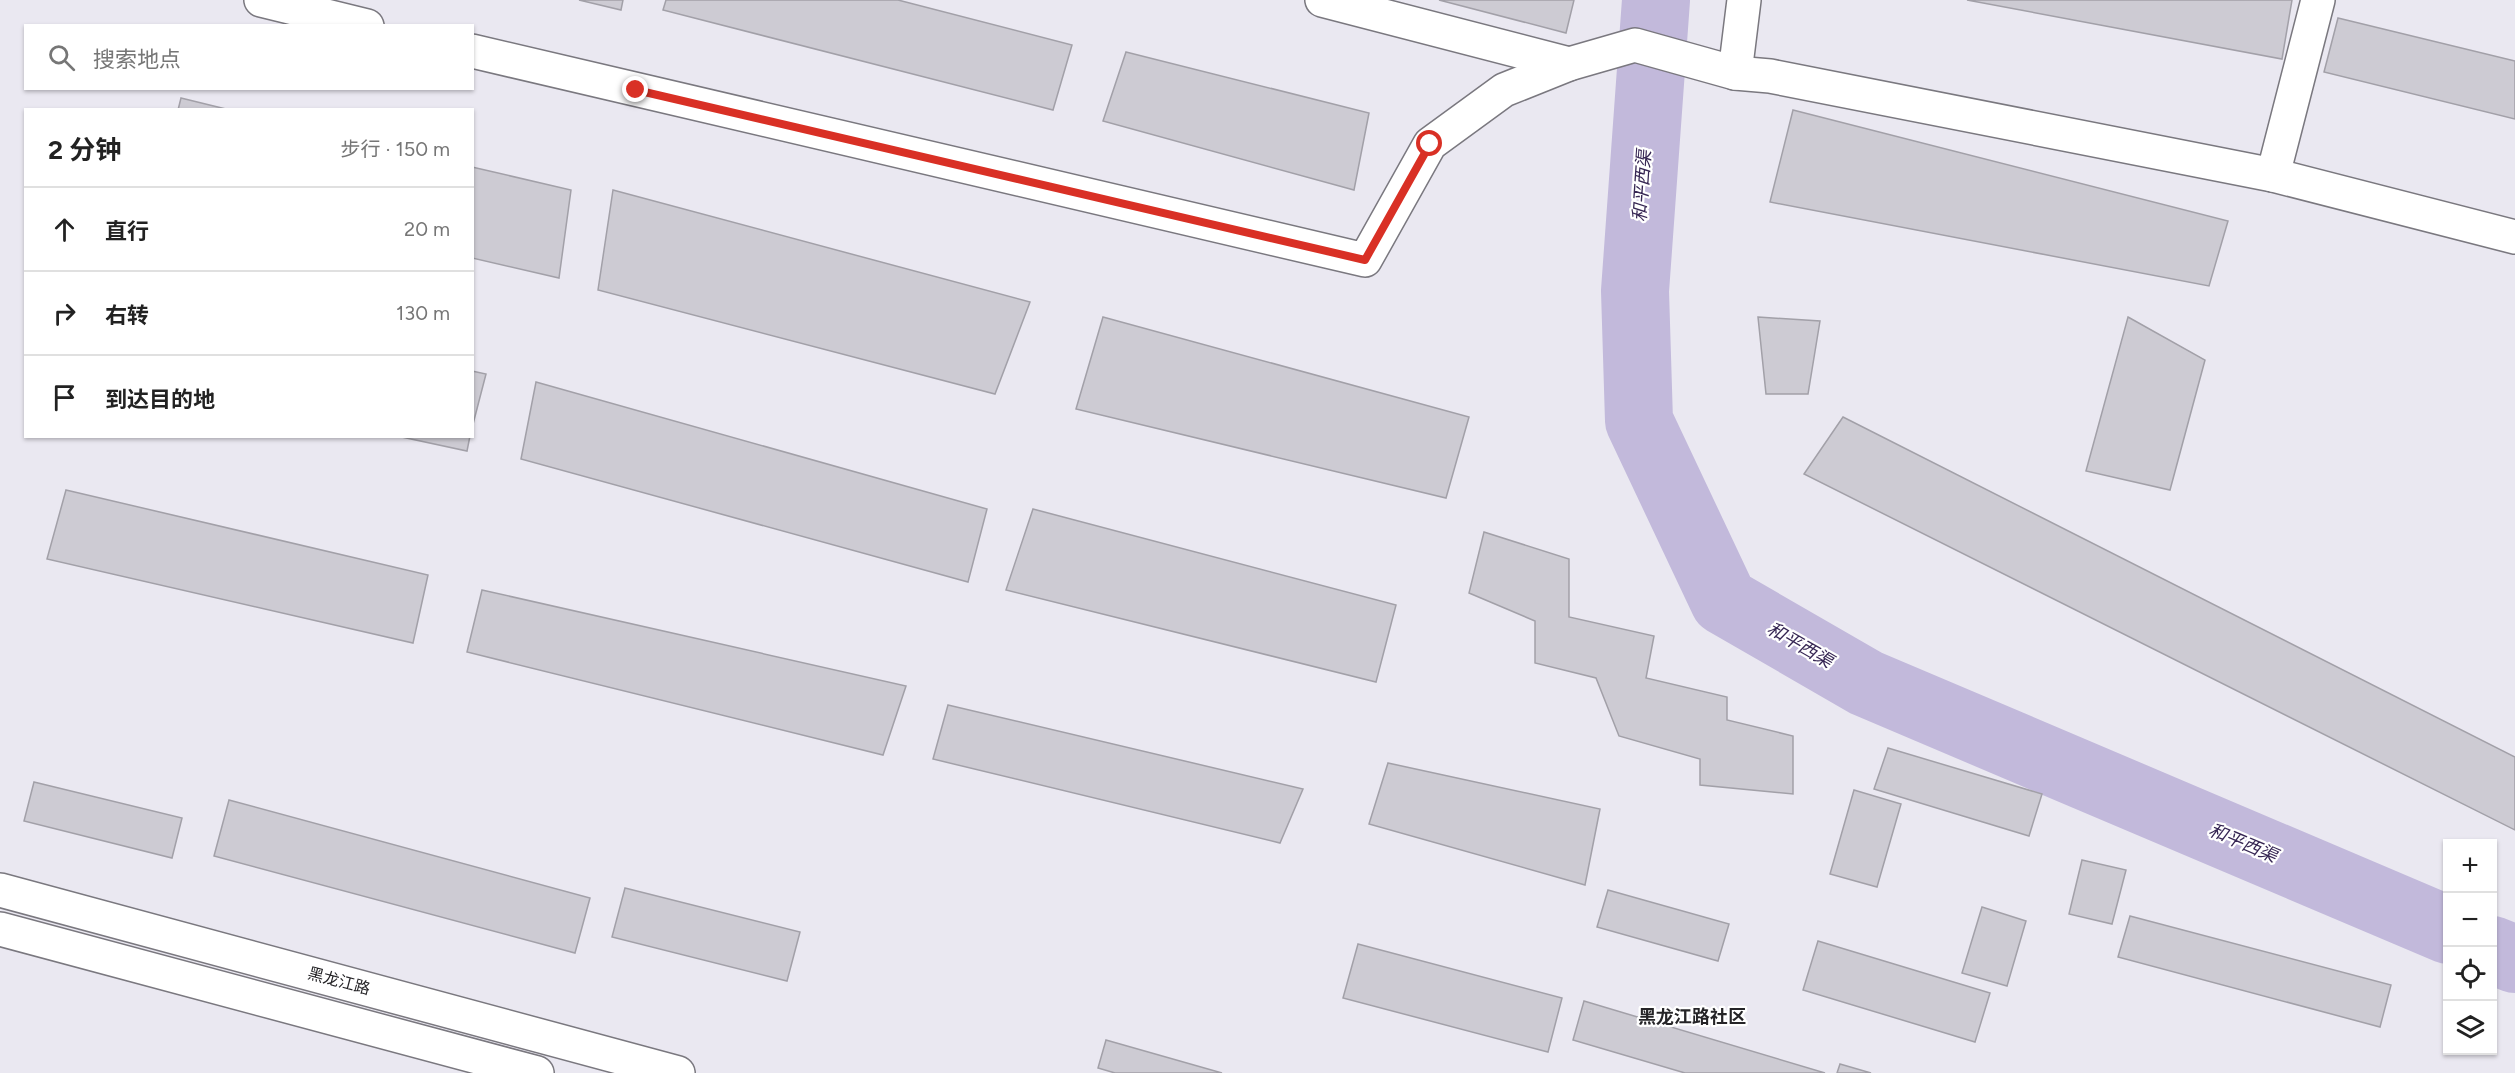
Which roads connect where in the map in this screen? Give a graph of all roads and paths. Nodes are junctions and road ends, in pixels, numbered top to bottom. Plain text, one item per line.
1 (261, 0) edge
2 (1322, 0) edge
3 (1744, 0) edge
4 (2318, 0) edge
5 (359, 24) edge
6 (474, 51) edge
7 (1569, 64) junction
8 (1734, 72) junction
9 (2273, 175) junction
10 (2515, 237) edge
11 (0, 890) edge
12 (0, 929) edge
13 (537, 1073) edge
14 (678, 1073) edge

1 - 5 street
2 - 7 street
3 - 8 street
4 - 9 street
6 - 7 street
7 - 8 street
8 - 9 street
9 - 10 street
11 - 14 street, 黑龙江路
12 - 13 street

